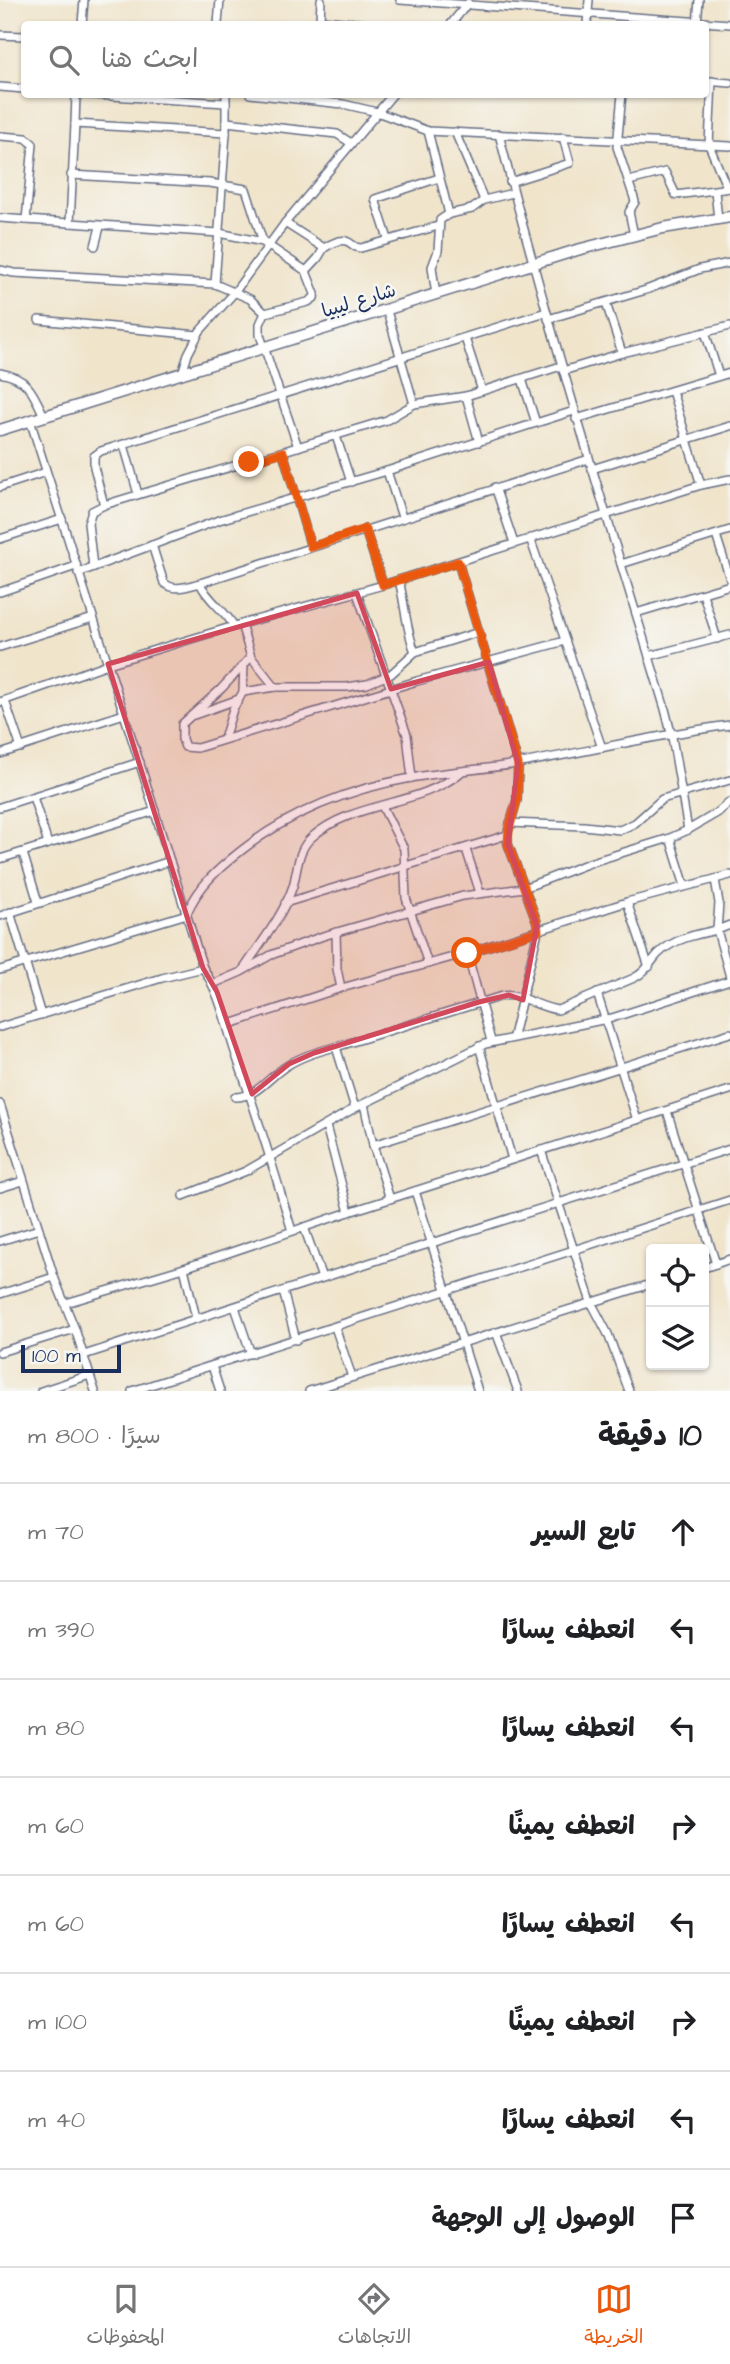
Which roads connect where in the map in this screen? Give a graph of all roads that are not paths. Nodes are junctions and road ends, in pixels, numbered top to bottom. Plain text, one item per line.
1 (84, 0) edge
2 (220, 0) edge
3 (321, 0) edge
4 (400, 0) edge
5 (589, 0) edge
6 (699, 0) edge
7 (469, 2) edge
8 (588, 12) junction
9 (82, 21) edge
10 (218, 21) edge
11 (319, 21) edge
12 (453, 21) edge
13 (587, 21) edge
14 (677, 21) edge
15 (697, 21) edge
16 (709, 23) edge
17 (730, 24) edge
18 (0, 35) edge
19 (21, 36) edge
20 (709, 81) edge
21 (730, 83) edge
22 (0, 87) edge
23 (21, 89) edge
24 (78, 98) edge
25 (196, 98) edge
26 (287, 98) edge
27 (389, 98) edge
28 (622, 98) edge
29 (226, 99) edge
30 (377, 112) junction
31 (226, 122) junction
32 (75, 124) junction
33 (428, 131) junction
34 (455, 132) junction
35 (226, 133) junction
36 (499, 134) junction
37 (0, 136) edge
38 (563, 137) junction
39 (617, 139) junction
40 (351, 142) junction
41 (709, 145) junction
42 (730, 146) edge
43 (71, 175) junction
44 (439, 178) junction
45 (629, 181) junction
46 (510, 182) junction
47 (222, 185) junction
48 (728, 188) edge
49 (715, 191) junction
50 (513, 193) junction
51 (484, 200) junction
52 (449, 214) junction
53 (730, 217) edge
54 (0, 219) edge
55 (718, 219) junction
56 (26, 220) junction
57 (69, 223) junction
58 (285, 223) junction
59 (438, 226) junction
60 (100, 227) junction
61 (219, 233) junction
62 (634, 235) junction
63 (388, 239) junction
64 (266, 244) junction
65 (95, 246) dead end
66 (324, 248) junction
67 (730, 263) edge
68 (533, 265) junction
69 (0, 270) edge
70 (306, 271) junction
71 (215, 284) junction
72 (234, 293) junction
73 (436, 295) junction
74 (606, 303) junction
75 (387, 311) junction
76 (265, 313) junction
77 (547, 316) junction
78 (39, 320) dead end
79 (730, 326) edge
80 (705, 332) junction
81 (198, 335) junction
82 (465, 338) junction
83 (263, 348) junction
84 (622, 353) junction
85 (401, 358) junction
86 (562, 368) junction
87 (0, 373) edge
88 (730, 373) edge
89 (182, 374) junction
90 (719, 376) junction
91 (522, 379) junction
92 (482, 391) junction
93 (672, 391) junction
94 (279, 395) junction
95 (466, 396) junction
96 (414, 404) junction
97 (575, 415) junction
98 (44, 416) junction
99 (30, 420) junction
100 (536, 423) junction
101 (730, 426) edge
102 (0, 430) edge
103 (336, 436) junction
104 (688, 440) junction
105 (478, 442) junction
106 (124, 445) junction
107 (298, 447) junction
108 (283, 452) junction
109 (589, 458) junction
110 (592, 469) junction
111 (387, 471) junction
112 (46, 472) junction
113 (730, 479) edge
114 (351, 482) junction
115 (701, 485) junction
116 (0, 487) edge
117 (495, 487) junction
118 (138, 494) junction
119 (297, 498) junction
120 (104, 505) junction
121 (606, 514) junction
122 (402, 517) junction
123 (62, 519) junction
124 (365, 529) junction
125 (730, 530) edge
126 (716, 535) junction
127 (530, 538) junction
128 (0, 539) edge
129 (514, 543) junction
130 (152, 545) junction
131 (311, 547) junction
132 (458, 562) junction
133 (621, 564) junction
134 (93, 567) junction
135 (77, 569) junction
136 (730, 579) edge
137 (399, 580) junction
138 (200, 583) junction
139 (383, 585) junction
140 (730, 585) edge
141 (0, 592) edge
142 (357, 593) junction
143 (703, 594) junction
144 (636, 613) junction
145 (93, 618) junction
146 (238, 625) junction
147 (479, 632) junction
148 (730, 635) edge
149 (717, 639) junction
150 (565, 641) junction
151 (0, 647) edge
152 (415, 652) junction
153 (649, 656) junction
154 (251, 657) junction
155 (489, 662) junction
156 (108, 664) junction
157 (244, 664) junction
158 (386, 677) junction
159 (275, 687) junction
160 (391, 688) junction
161 (241, 696) junction
162 (2, 702) edge
163 (124, 714) junction
164 (190, 717) junction
165 (730, 725) edge
166 (671, 732) junction
167 (225, 739) junction
168 (20, 748) junction
169 (602, 748) junction
170 (0, 754) edge
171 (140, 762) junction
172 (518, 764) junction
173 (460, 772) junction
174 (412, 778) junction
175 (730, 780) edge
176 (683, 793) junction
177 (33, 797) junction
178 (730, 802) edge
179 (382, 806) junction
180 (0, 807) edge
181 (155, 811) junction
182 (510, 823) junction
183 (688, 830) junction
184 (508, 835) junction
185 (670, 838) junction
186 (48, 844) junction
187 (466, 849) junction
188 (23, 853) junction
189 (0, 859) edge
190 (170, 861) junction
191 (406, 867) junction
192 (730, 875) edge
193 (715, 879) junction
194 (685, 886) junction
195 (524, 888) junction
196 (480, 893) junction
197 (38, 902) junction
198 (627, 902) junction
199 (285, 903) junction
200 (10, 912) junction
201 (410, 912) junction
202 (187, 914) junction
203 (0, 916) edge
204 (730, 926) edge
205 (717, 930) junction
206 (538, 931) junction
207 (336, 932) junction
208 (467, 953) junction
209 (25, 962) junction
210 (428, 964) junction
211 (649, 967) junction
212 (203, 968) junction
213 (0, 970) edge
214 (242, 972) junction
215 (730, 978) edge
216 (213, 984) junction
217 (341, 988) junction
218 (597, 993) junction
219 (523, 1000) junction
220 (479, 1002) junction
221 (41, 1015) junction
222 (0, 1016) edge
223 (606, 1019) junction
224 (227, 1026) junction
225 (2, 1027) edge
226 (730, 1033) edge
227 (513, 1037) junction
228 (491, 1041) junction
229 (479, 1046) junction
230 (336, 1047) junction
231 (620, 1067) junction
232 (730, 1090) edge
233 (251, 1094) junction
234 (236, 1097) dead end
235 (0, 1104) edge
236 (365, 1104) junction
237 (497, 1105) junction
238 (355, 1108) junction
239 (667, 1111) junction
240 (637, 1120) junction
241 (326, 1126) junction
242 (9, 1134) junction
243 (0, 1137) edge
244 (373, 1144) junction
245 (730, 1149) edge
246 (541, 1150) junction
247 (271, 1158) junction
248 (512, 1159) junction
249 (684, 1163) junction
250 (23, 1181) junction
251 (0, 1188) edge
252 (415, 1191) junction
253 (183, 1196) dead end
254 (390, 1199) junction
255 (730, 1200) edge
256 (558, 1202) junction
257 (699, 1210) junction
258 (349, 1212) junction
259 (304, 1227) junction
260 (38, 1228) junction
261 (292, 1231) junction
262 (0, 1241) edge
263 (432, 1244) junction
264 (573, 1250) junction
265 (730, 1259) edge
266 (716, 1264) junction
267 (709, 1266) edge
268 (184, 1268) junction
269 (54, 1277) junction
270 (323, 1278) junction
271 (646, 1286) edge
272 (283, 1291) junction
273 (446, 1292) junction
274 (0, 1294) edge
275 (591, 1302) junction
276 (66, 1303) junction
277 (235, 1307) junction
278 (196, 1318) junction
279 (335, 1327) junction
280 (75, 1329) junction
281 (496, 1332) junction
282 (296, 1340) junction
283 (463, 1344) junction
284 (0, 1352) edge
285 (251, 1354) junction
286 (83, 1355) junction
287 (212, 1366) junction
288 (90, 1375) junction
289 (352, 1377) junction
290 (41, 1391) edge
291 (94, 1391) edge
292 (132, 1391) edge
293 (220, 1391) edge
294 (312, 1391) edge
295 (478, 1391) edge
296 (518, 1391) edge
297 (628, 1391) edge

1 - 9 street
2 - 10 street
3 - 11 street
4 - 7 street
5 - 8 street
6 - 15 street
7 - 8 street
7 - 12 street
8 - 13 street
8 - 14 street
16 - 17 street
18 - 19 street
20 - 21 street
20 - 41 street
22 - 23 street
24 - 32 street
25 - 29 street
26 - 30 street
27 - 30 street
28 - 39 street
29 - 31 street
30 - 33 street
30 - 40 street
31 - 35 street
31 - 40 street
32 - 35 street
32 - 43 street
33 - 34 street
33 - 44 street
34 - 36 street
34 - 51 street
35 - 47 street
36 - 38 street
36 - 46 street
37 - 56 street
38 - 39 street
38 - 46 street
39 - 41 street
39 - 45 street
40 - 58 street
41 - 42 street
41 - 48 street
43 - 47 street
43 - 57 street
44 - 52 street
44 - 63 street
45 - 49 street
45 - 62 street
46 - 50 street
47 - 61 street
47 - 64 street
48 - 49 street
49 - 55 street
50 - 51 street
50 - 68 street
51 - 52 street
52 - 59 street
53 - 55 highway, شارع ليبيا
54 - 56 street
55 - 62 highway, شارع ليبيا
56 - 57 street
57 - 60 street
58 - 64 street
58 - 66 street
59 - 63 street
59 - 73 street
60 - 61 street
60 - 65 street
61 - 64 street
61 - 71 street
62 - 68 highway, شارع ليبيا
63 - 66 street
64 - 70 street
64 - 72 street
66 - 70 street
67 - 74 street
68 - 73 highway, شارع ليبيا
68 - 77 street
69 - 71 street
70 - 76 street
71 - 72 street
72 - 76 street
72 - 81 street
73 - 75 highway, شارع ليبيا
74 - 77 street
74 - 84 street
75 - 83 highway, شارع ليبيا
75 - 85 street
76 - 83 street
77 - 82 street
77 - 86 street
78 - 81 street
79 - 80 street
80 - 84 street
80 - 90 street
81 - 89 street
82 - 85 street
82 - 92 street
83 - 89 highway, شارع ليبيا
83 - 94 street
84 - 86 street
85 - 94 street
85 - 96 street
86 - 91 street
86 - 97 street
87 - 98 street
88 - 90 street
89 - 98 highway, شارع ليبيا
90 - 93 street
91 - 92 street
91 - 100 street
92 - 95 street
93 - 97 street
93 - 104 street
94 - 106 street
94 - 107 street
95 - 96 street
95 - 105 street
96 - 103 street
97 - 100 street
97 - 109 street
98 - 99 highway, شارع ليبيا
99 - 102 highway, شارع ليبيا
99 - 112 street
100 - 105 street
101 - 104 street
103 - 107 street
103 - 114 street
104 - 110 street
104 - 115 street
105 - 111 street
106 - 118 street
106 - 120 street
107 - 108 street
108 - 118 street
108 - 119 street
109 - 110 street
109 - 117 street
110 - 121 street
111 - 114 street
111 - 122 street
112 - 116 street
112 - 123 street
113 - 115 street
114 - 119 street
115 - 121 street
117 - 122 street
117 - 129 street
118 - 120 street
119 - 130 street
119 - 131 street
120 - 134 street
121 - 127 street
121 - 133 street
122 - 124 street
123 - 128 street
123 - 135 street
124 - 131 street
124 - 139 street
125 - 126 street
126 - 133 street
126 - 136 street
127 - 129 street
127 - 150 street
129 - 132 street
130 - 134 street
130 - 138 street
131 - 138 street
132 - 137 street
132 - 147 street
133 - 144 street
134 - 135 street
135 - 141 street
135 - 145 street
137 - 139 street
137 - 152 street
138 - 146 street
139 - 142 street
140 - 143 street
142 - 146 street
142 - 158 street
143 - 144 street
143 - 149 street
144 - 153 street
145 - 151 street
145 - 156 street
146 - 154 street
146 - 156 street
147 - 152 street
147 - 155 street
148 - 149 street
149 - 153 street
150 - 155 street
150 - 169 street
152 - 158 street
153 - 166 street
154 - 157 street
154 - 159 street
155 - 160 street
155 - 172 street
156 - 162 street
156 - 163 street
157 - 161 street
157 - 164 street
158 - 159 street
158 - 160 street
159 - 161 street
160 - 167 street
160 - 174 street
161 - 164 street
161 - 167 street
162 - 168 street
163 - 168 street
163 - 171 street
164 - 167 street
165 - 166 street
166 - 169 street
166 - 176 street
168 - 170 street
169 - 172 street
171 - 177 street
171 - 181 street
172 - 173 street
172 - 182 street
173 - 174 street
173 - 179 street
174 - 202 street
175 - 176 street
176 - 182 street
176 - 183 street
177 - 180 street
177 - 186 street
178 - 183 street
179 - 191 street
179 - 199 street
181 - 186 street
181 - 190 street
182 - 184 street
183 - 185 street
184 - 187 street
184 - 195 street
185 - 194 street
185 - 195 street
186 - 188 street
187 - 191 street
187 - 196 street
188 - 189 street
188 - 197 street
190 - 197 street
190 - 202 street
191 - 199 street
191 - 201 street
192 - 193 street
193 - 194 street
193 - 205 street
194 - 198 street
195 - 196 street
195 - 206 street
196 - 201 street
197 - 200 street
198 - 206 street
198 - 211 street
199 - 214 street
200 - 203 street
200 - 209 street
201 - 207 street
201 - 210 street
202 - 209 street
202 - 212 street
204 - 205 street
205 - 211 street
205 - 215 street
206 - 208 street
206 - 219 street
207 - 214 street
207 - 217 street
208 - 210 street
208 - 220 street
209 - 213 street
209 - 221 street
210 - 217 street
211 - 218 street
212 - 216 street
212 - 221 street
214 - 216 street
215 - 223 street
216 - 224 street
217 - 224 street
218 - 219 street
218 - 223 street
219 - 220 street
219 - 227 street
220 - 228 street
220 - 230 street
221 - 225 street
222 - 225 street
223 - 227 street
223 - 231 street
224 - 233 street
226 - 231 street
227 - 228 street
228 - 229 street
229 - 236 street
229 - 237 street
230 - 233 street
230 - 238 street
231 - 237 street
231 - 240 street
232 - 239 street
233 - 234 street
233 - 247 street
235 - 242 street
236 - 238 street
236 - 244 street
237 - 244 street
237 - 248 street
238 - 241 street
239 - 240 street
239 - 249 street
240 - 246 street
241 - 247 street
241 - 258 street
242 - 243 street
242 - 250 street
244 - 254 street
245 - 249 street
246 - 248 street
246 - 256 street
247 - 253 street
247 - 261 street
248 - 252 street
249 - 256 street
249 - 257 street
250 - 251 street
250 - 260 street
252 - 254 street
252 - 263 street
254 - 258 street
255 - 257 street
256 - 263 street
256 - 264 street
257 - 264 street
257 - 266 street
258 - 259 street
259 - 261 street
259 - 270 street
260 - 262 street
260 - 269 street
261 - 268 street
263 - 270 street
263 - 273 street
264 - 273 street
264 - 275 street
265 - 266 street
266 - 267 street
268 - 276 street
268 - 278 street
269 - 274 street
269 - 276 street
270 - 272 street
271 - 275 street
272 - 277 street
272 - 282 street
273 - 279 street
273 - 283 street
275 - 281 street
275 - 297 street
276 - 280 street
277 - 278 street
277 - 285 street
278 - 286 street
279 - 282 street
279 - 289 street
280 - 284 street
280 - 286 street
281 - 283 street
281 - 296 street
282 - 285 street
283 - 289 street
283 - 295 street
285 - 287 street
286 - 288 street
287 - 292 street
287 - 293 street
288 - 290 street
288 - 291 street
289 - 294 street

